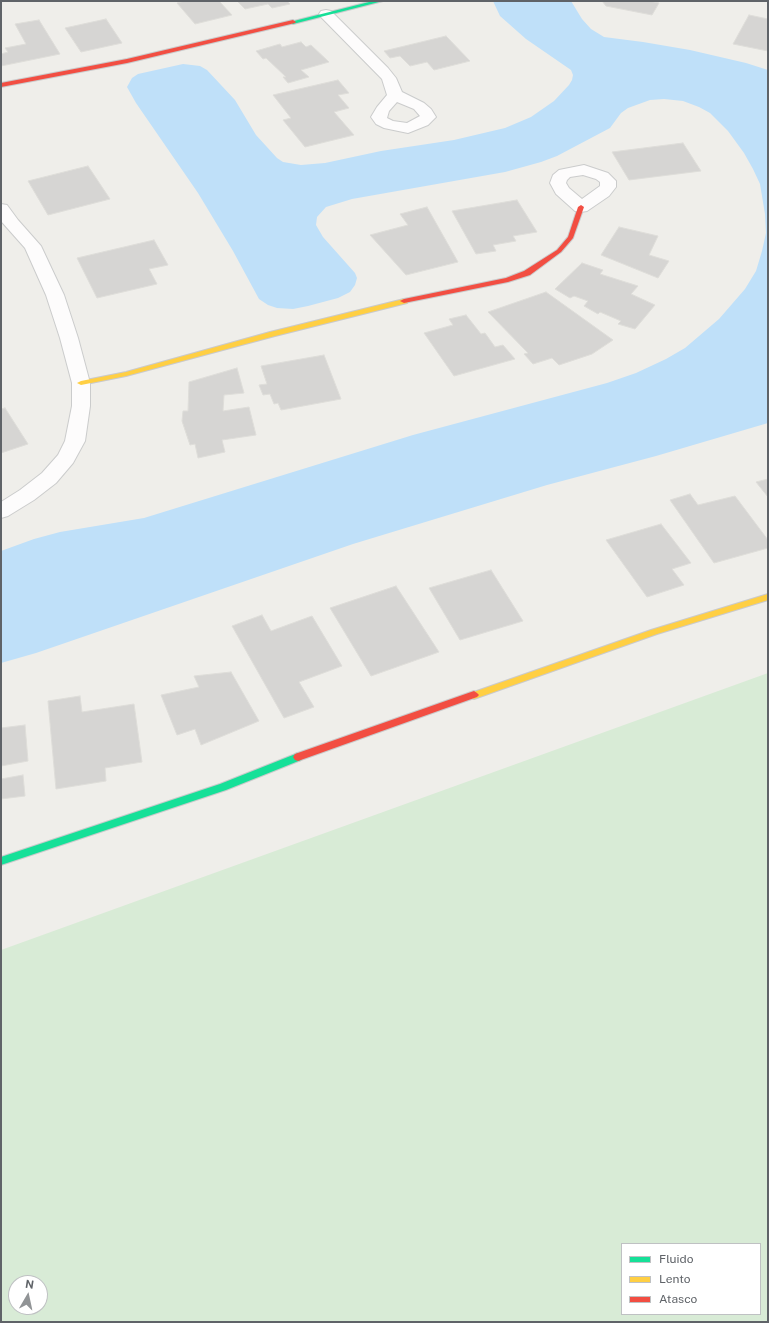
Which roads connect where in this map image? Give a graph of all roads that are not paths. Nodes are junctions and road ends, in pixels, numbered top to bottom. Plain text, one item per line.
1 (380, 1) edge
2 (326, 14) junction
3 (1, 85) edge
4 (395, 95) dead end
5 (581, 207) dead end
6 (1, 209) edge
7 (80, 383) junction
8 (1, 511) edge
9 (768, 597) edge
10 (1, 860) edge

1 - 2 street
2 - 3 street
2 - 4 street
5 - 7 street
6 - 7 street
7 - 8 street
9 - 10 street

